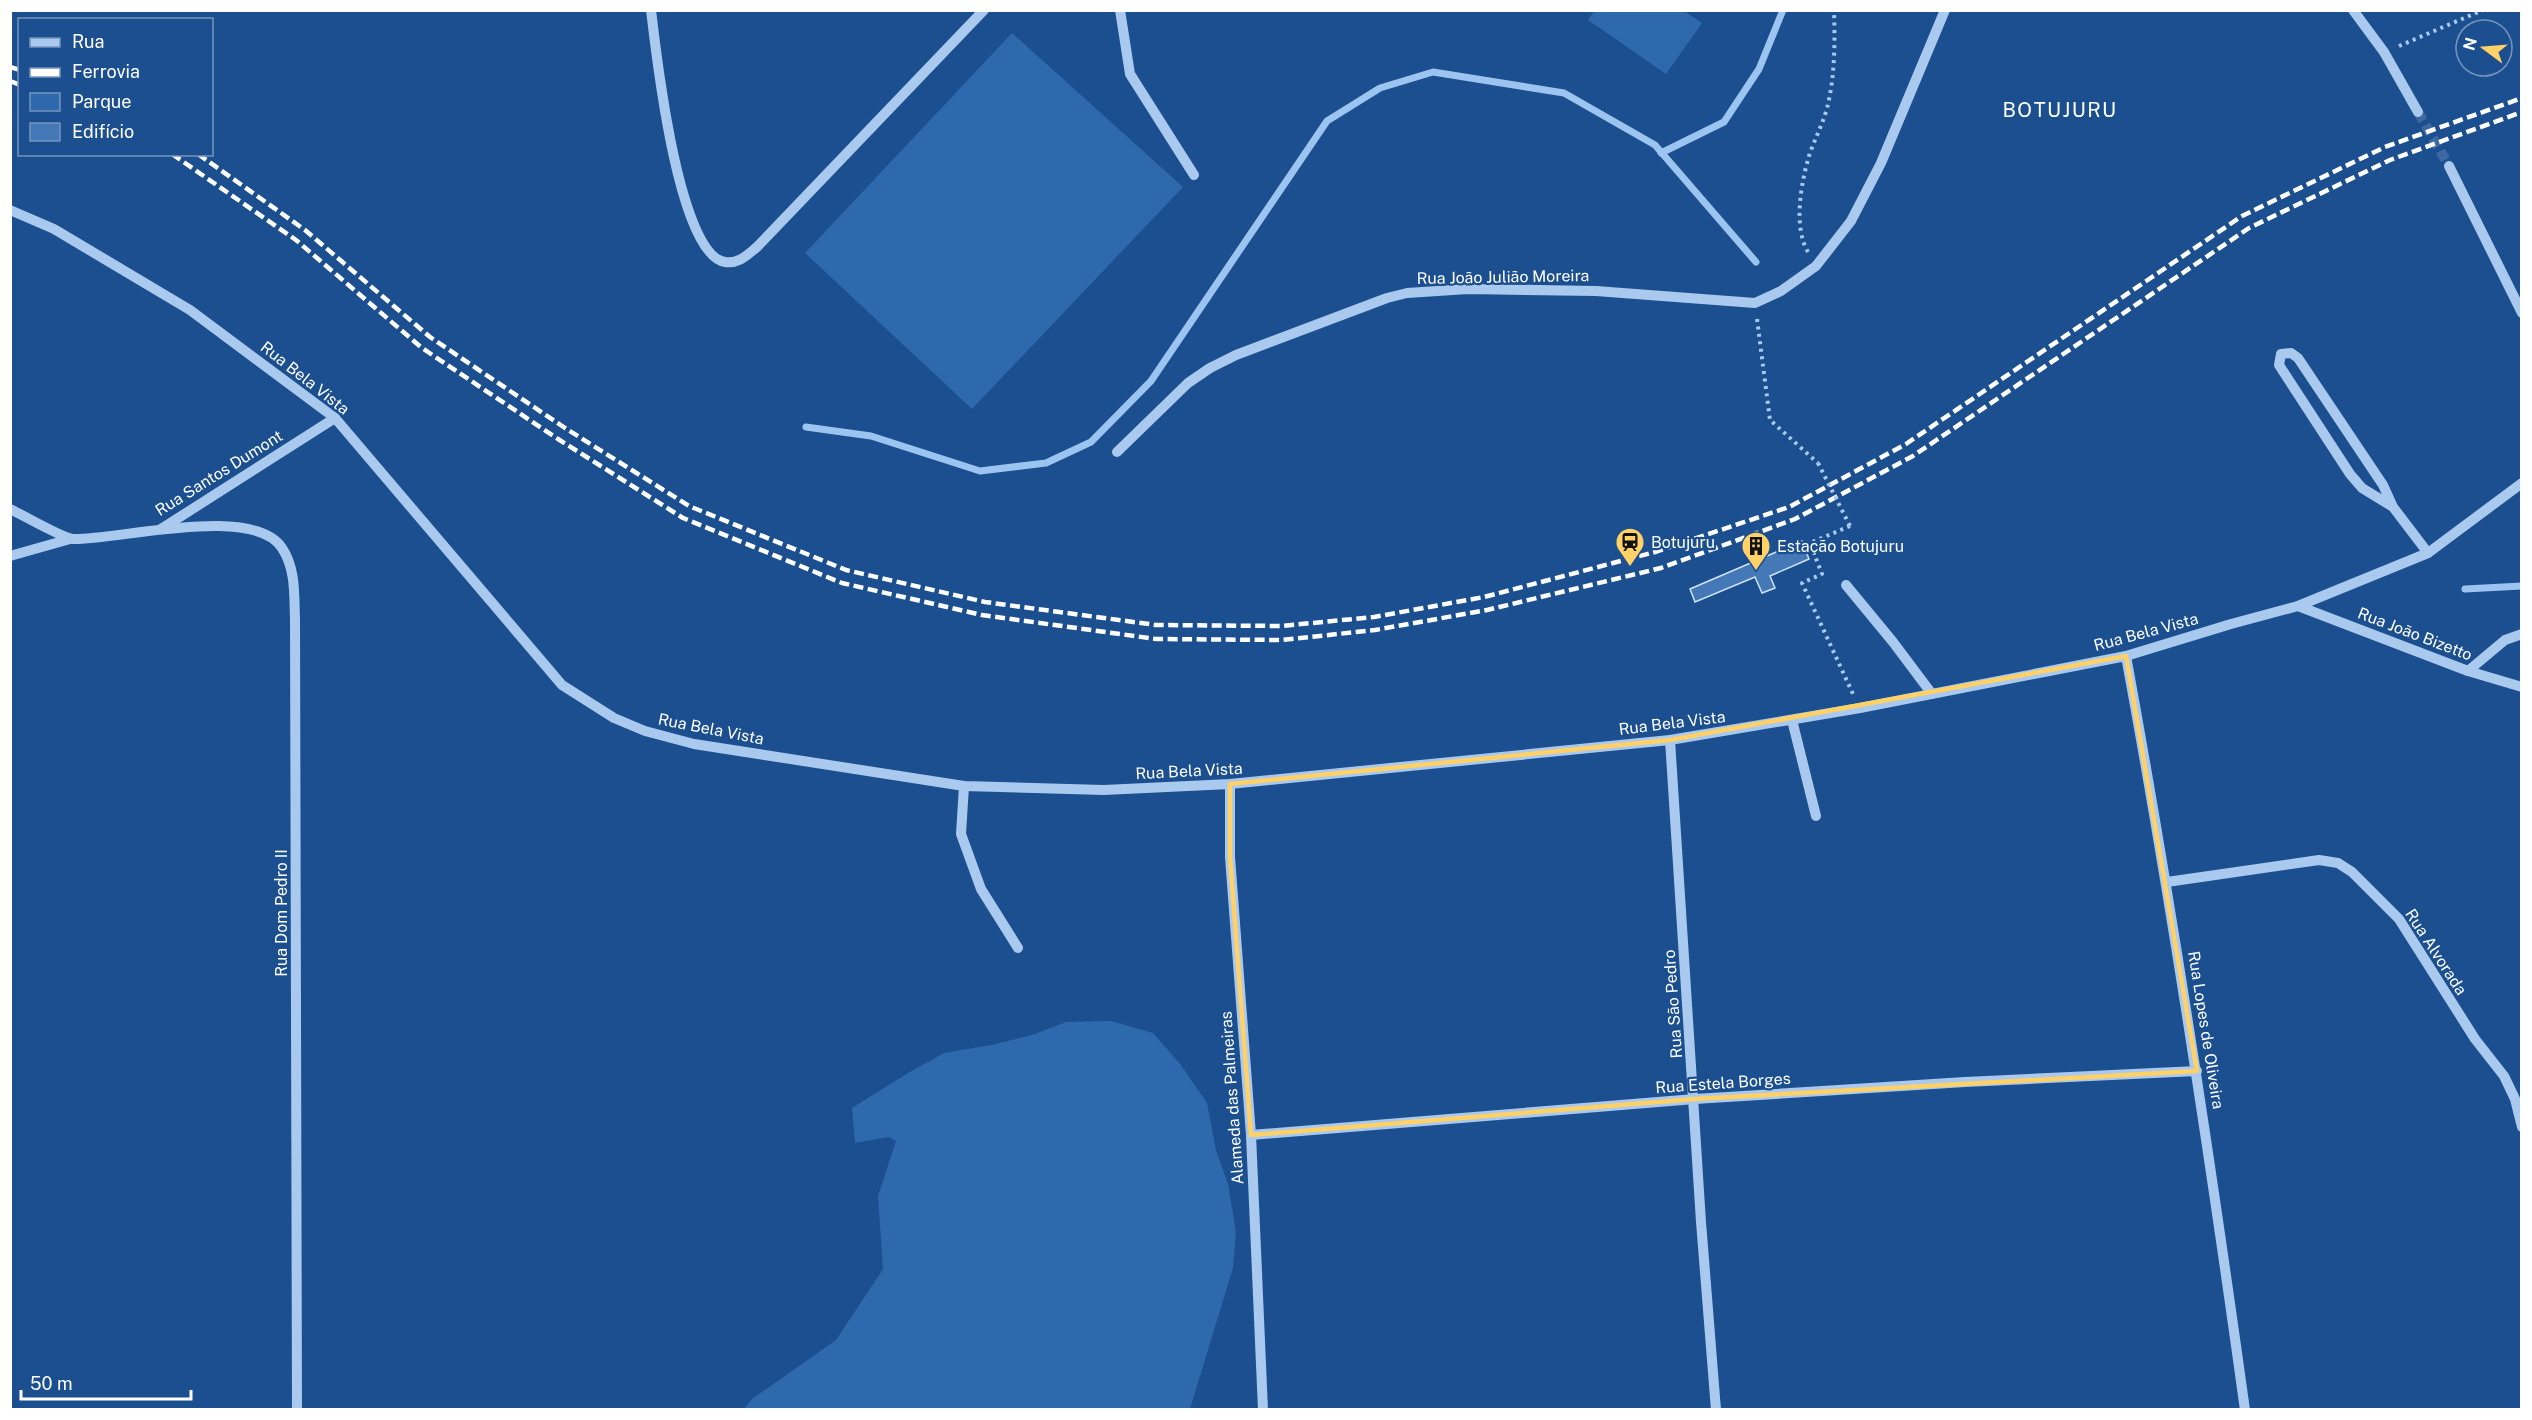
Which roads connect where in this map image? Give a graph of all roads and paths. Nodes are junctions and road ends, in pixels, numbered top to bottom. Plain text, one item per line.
1 (651, 10) edge
2 (984, 10) edge
3 (1120, 10) edge
4 (1834, 10) edge
5 (1945, 10) edge
6 (2353, 10) edge
7 (2483, 10) edge
8 (2384, 52) junction
9 (2418, 112) tunnel mouth
10 (2449, 166) tunnel mouth
11 (1194, 175) dead end
12 (10, 210) edge
13 (1816, 266) junction
14 (1755, 303) junction
15 (2520, 309) edge
16 (335, 417) junction
17 (1116, 452) dead end
18 (2522, 483) edge
19 (2393, 507) junction
20 (10, 509) edge
21 (160, 529) junction
22 (70, 539) junction
23 (2428, 554) junction
24 (10, 556) edge
25 (1846, 585) dead end
26 (2298, 606) junction
27 (2522, 634) edge
28 (2126, 656) junction
29 (2468, 671) junction
30 (2522, 687) edge
31 (1932, 694) junction
32 (1860, 708) junction
33 (1792, 720) junction
34 (1670, 740) junction
35 (1230, 784) junction
36 (964, 786) junction
37 (1816, 816) dead end
38 (2167, 882) junction
39 (1018, 948) dead end
40 (2198, 1071) junction
41 (1695, 1099) junction
42 (2522, 1127) edge
43 (1251, 1135) junction
44 (297, 1410) edge
45 (1263, 1410) edge
46 (1716, 1410) edge
47 (2245, 1410) edge

1 - 2 street
3 - 11 street
4 - 13 path
5 - 13 street, Rua João Julião Moreira
6 - 8 street
7 - 8 path
8 - 9 street
10 - 15 street
12 - 16 street, Rua Bela Vista
13 - 14 street, Rua João Julião Moreira
14 - 17 street, Rua João Julião Moreira
14 - 32 path, bridge
16 - 21 street, Rua Santos Dumont
16 - 36 street, Rua Bela Vista
18 - 23 street, Rua Bela Vista
19 - 19 street
19 - 23 street
20 - 22 street
21 - 22 street, Rua Santos Dumont
21 - 44 street, Rua Dom Pedro II
22 - 24 street, Rua Santos Dumont
23 - 26 street, Rua Bela Vista
25 - 31 street
26 - 28 street, Rua Bela Vista
26 - 29 street, Rua João Bizetto
27 - 29 street
28 - 31 street, Rua Bela Vista
28 - 38 street, Rua Lopes de Oliveira
29 - 30 street, Rua João Bizetto
31 - 32 street, Rua Bela Vista
32 - 33 street, Rua Bela Vista
33 - 34 street, Rua Bela Vista
33 - 37 street
34 - 35 street, Rua Bela Vista
34 - 41 street, Rua São Pedro
35 - 36 street, Rua Bela Vista
35 - 43 street, Alameda das Palmeiras
36 - 39 street
38 - 40 street, Rua Lopes de Oliveira
38 - 42 street, Rua Alvorada
40 - 41 street, Rua Estela Borges
40 - 47 street, Rua Lopes de Oliveira
41 - 43 street, Rua Estela Borges
41 - 46 street, Rua São Pedro
43 - 45 street, Alameda das Palmeiras

